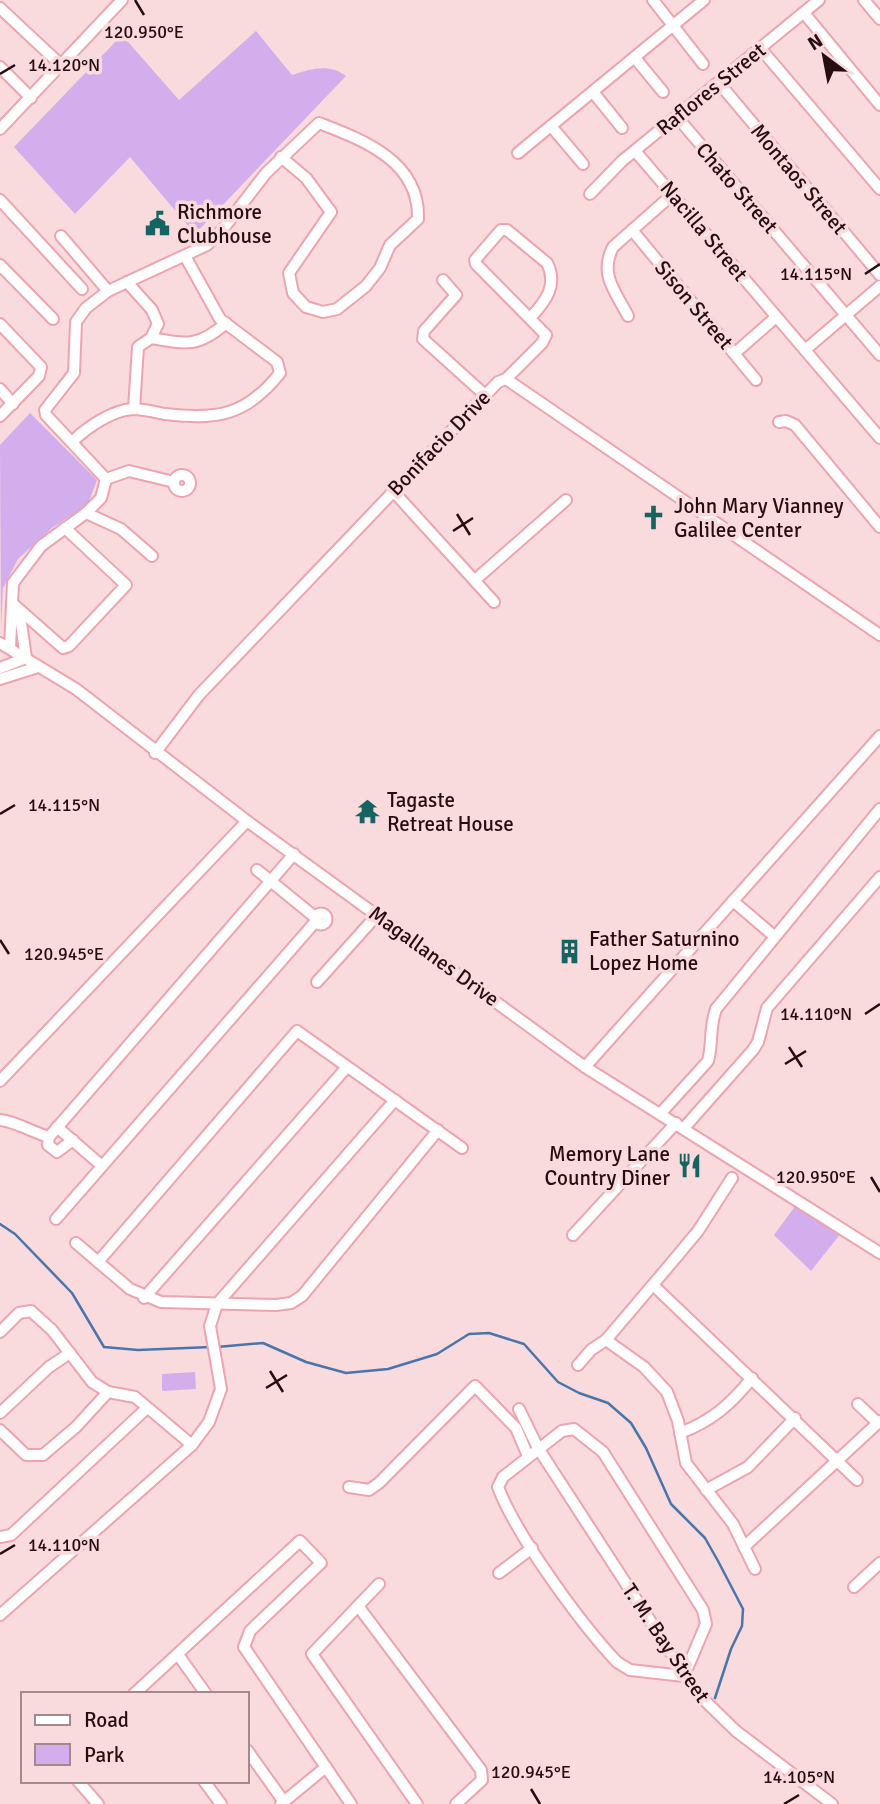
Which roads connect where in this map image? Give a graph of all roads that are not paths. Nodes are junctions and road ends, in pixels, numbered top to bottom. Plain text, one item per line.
1 (122, 0) edge
2 (653, 0) edge
3 (704, 0) edge
4 (820, 0) edge
5 (864, 0) edge
6 (0, 8) edge
7 (804, 13) junction
8 (880, 19) edge
9 (673, 26) junction
10 (761, 49) junction
11 (635, 58) junction
12 (703, 64) dead end
13 (61, 65) junction
14 (0, 67) edge
15 (719, 83) junction
16 (593, 92) junction
17 (663, 92) dead end
18 (31, 98) junction
19 (880, 105) edge
20 (677, 117) junction
21 (551, 126) junction
22 (622, 128) dead end
23 (0, 130) edge
24 (636, 152) junction
25 (518, 153) dead end
26 (281, 157) junction
27 (583, 164) dead end
28 (880, 189) edge
29 (590, 194) dead end
30 (673, 194) junction
31 (0, 200) edge
32 (632, 230) junction
33 (61, 236) dead end
34 (186, 256) junction
35 (0, 265) edge
36 (880, 275) edge
37 (443, 280) dead end
38 (127, 282) junction
39 (880, 286) edge
40 (82, 289) dead end
41 (108, 291) junction
42 (846, 315) junction
43 (628, 316) dead end
44 (531, 317) junction
45 (776, 317) junction
46 (53, 319) dead end
47 (0, 324) edge
48 (226, 324) junction
49 (151, 338) junction
50 (805, 350) junction
51 (734, 353) junction
52 (880, 355) edge
53 (506, 379) junction
54 (756, 380) dead end
55 (0, 390) edge
56 (485, 395) junction
57 (13, 404) junction
58 (134, 409) junction
59 (0, 416) edge
60 (779, 422) dead end
61 (880, 438) edge
62 (72, 443) junction
63 (106, 479) junction
64 (174, 482) dead end
65 (393, 491) junction
66 (566, 500) dead end
67 (86, 513) junction
68 (880, 527) edge
69 (65, 528) junction
70 (152, 556) dead end
71 (475, 580) junction
72 (494, 602) dead end
73 (13, 607) junction
74 (880, 635) edge
75 (5, 645) edge
76 (26, 658) junction
77 (38, 667) junction
78 (0, 668) edge
79 (0, 679) edge
80 (880, 736) edge
81 (155, 753) junction
82 (880, 809) edge
83 (247, 821) junction
84 (294, 854) junction
85 (257, 870) dead end
86 (880, 877) edge
87 (271, 882) junction
88 (733, 901) junction
89 (377, 915) junction
90 (774, 936) junction
91 (317, 982) dead end
92 (585, 1066) junction
93 (347, 1067) junction
94 (0, 1081) edge
95 (395, 1100) junction
96 (660, 1114) junction
97 (0, 1121) edge
98 (680, 1126) junction
99 (57, 1127) junction
100 (438, 1130) junction
101 (49, 1136) junction
102 (73, 1140) junction
103 (462, 1148) dead end
104 (102, 1165) junction
105 (737, 1171) junction
106 (56, 1219) dead end
107 (573, 1236) dead end
108 (76, 1243) dead end
109 (880, 1253) edge
110 (98, 1262) junction
111 (653, 1285) junction
112 (145, 1298) junction
113 (217, 1304) junction
114 (0, 1332) edge
115 (606, 1340) junction
116 (70, 1353) junction
117 (578, 1365) dead end
118 (752, 1378) junction
119 (108, 1392) junction
120 (858, 1404) dead end
121 (147, 1408) junction
122 (519, 1409) dead end
123 (0, 1413) edge
124 (795, 1418) junction
125 (879, 1422) edge
126 (0, 1430) edge
127 (680, 1433) junction
128 (192, 1445) junction
129 (538, 1448) junction
130 (528, 1456) junction
131 (838, 1460) junction
132 (857, 1480) dead end
133 (349, 1487) dead end
134 (706, 1490) junction
135 (0, 1537) edge
136 (744, 1547) junction
137 (532, 1548) junction
138 (880, 1563) edge
139 (755, 1569) dead end
140 (499, 1573) dead end
141 (379, 1584) dead end
142 (854, 1587) dead end
143 (358, 1606) junction
144 (0, 1615) edge
145 (179, 1656) junction
146 (684, 1676) junction
147 (138, 1692) edge
148 (205, 1692) edge
149 (248, 1752) edge
150 (326, 1767) junction
151 (80, 1783) edge
152 (205, 1783) edge
153 (282, 1803) edge
154 (98, 1804) edge
155 (221, 1804) edge
156 (351, 1804) edge
157 (417, 1804) edge
158 (456, 1804) edge
159 (832, 1804) edge

1 - 13 street
2 - 9 street
3 - 9 street
4 - 7 street, Raflores Street
5 - 8 street
6 - 13 street
7 - 10 street, Raflores Street
7 - 19 street
9 - 11 street
9 - 12 street
10 - 15 street, Raflores Street
10 - 28 street
11 - 16 street
11 - 17 street
13 - 18 street
14 - 18 street
15 - 20 street, Raflores Street
15 - 36 street, Montaos Street
16 - 21 street
16 - 22 street
18 - 23 street
20 - 24 street, Raflores Street
20 - 42 street, Chato Street
21 - 25 street
21 - 27 street
24 - 29 street, Raflores Street
24 - 30 street, Nacilla Street
26 - 26 street
26 - 34 street
30 - 32 street
30 - 45 street, Nacilla Street
31 - 40 street
32 - 43 street
32 - 51 street, Sison Street
33 - 41 street
34 - 38 street
34 - 48 street
35 - 46 street
37 - 56 street
38 - 41 street
38 - 49 street
39 - 42 street
41 - 62 street
42 - 50 street
42 - 52 street, Chato Street
44 - 44 street
44 - 53 street
45 - 50 street, Nacilla Street
45 - 51 street
47 - 57 street
48 - 49 street
48 - 58 street
49 - 58 street
50 - 61 street, Nacilla Street
51 - 54 street, Sison Street
53 - 56 street, Bonifacio Drive
53 - 74 street, Bonifacio Drive
55 - 57 street
56 - 65 street, Bonifacio Drive
57 - 59 street
58 - 62 street
60 - 68 street
62 - 63 street
63 - 64 street
63 - 67 street
65 - 71 street
65 - 81 street, Bonifacio Drive
66 - 71 street
67 - 69 street
67 - 70 street
69 - 73 street
69 - 73 street
71 - 72 street
73 - 75 street
73 - 76 street
75 - 76 street, Magallanes Drive
76 - 77 street, Magallanes Drive
76 - 78 street
77 - 79 street
77 - 81 street, Magallanes Drive
80 - 88 street
81 - 83 street, Magallanes Drive
82 - 90 street
83 - 84 street, Magallanes Drive
83 - 94 street
84 - 87 street
84 - 89 street, Magallanes Drive
85 - 87 street
86 - 98 street
87 - 99 street
87 - 104 street
88 - 90 street
88 - 92 street
89 - 91 street
89 - 92 street, Magallanes Drive
90 - 96 street
92 - 96 street, Magallanes Drive
93 - 95 street
93 - 110 street
93 - 112 street
95 - 100 street
95 - 113 street
96 - 98 street, Magallanes Drive
97 - 101 street
98 - 105 street, Magallanes Drive
98 - 107 street
99 - 101 street
99 - 102 street
100 - 103 street
100 - 113 street
101 - 102 street
102 - 104 street
104 - 106 street
105 - 109 street, Magallanes Drive
105 - 111 street
108 - 110 street
110 - 112 street
111 - 115 street
111 - 118 street
112 - 113 street
113 - 128 street
114 - 116 street
115 - 117 street
115 - 127 street
116 - 119 street
116 - 123 street
118 - 124 street
118 - 127 street
119 - 121 street
119 - 126 street
120 - 125 street
121 - 128 street
121 - 135 street
122 - 129 street, T. M. Bay Street
124 - 131 street
124 - 134 street
125 - 131 street
127 - 134 street
128 - 144 street
129 - 130 street
129 - 146 street, T. M. Bay Street
129 - 146 street
130 - 133 street
130 - 137 street
131 - 132 street
131 - 136 street
134 - 136 street
136 - 139 street
137 - 140 street
137 - 146 street
138 - 142 street
141 - 143 street
143 - 157 street
143 - 158 street
145 - 147 street
145 - 148 street
145 - 150 street
146 - 159 street, T. M. Bay Street
149 - 153 street
150 - 153 street
150 - 156 street
151 - 154 street
152 - 155 street

